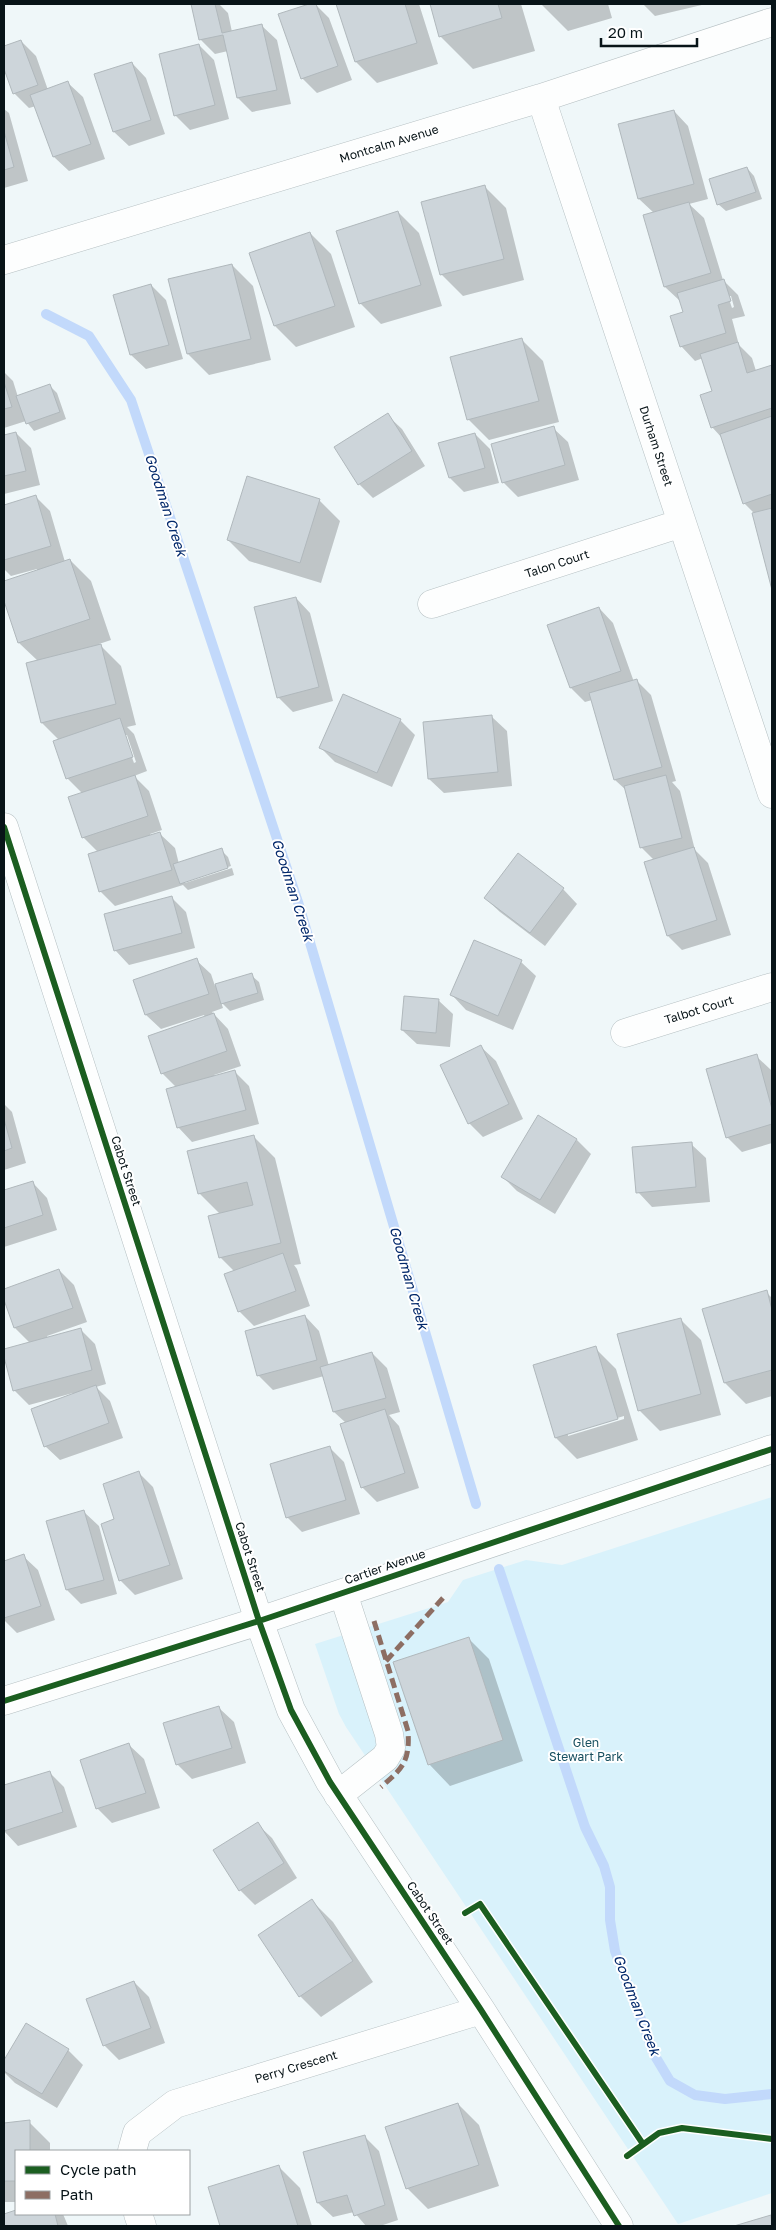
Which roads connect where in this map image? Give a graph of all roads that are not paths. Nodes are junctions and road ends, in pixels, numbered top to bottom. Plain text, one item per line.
1 (772, 22) edge
2 (541, 98) junction
3 (4, 260) edge
4 (682, 523) junction
5 (432, 604) dead end
6 (772, 794) edge
7 (4, 827) edge
8 (772, 987) edge
9 (625, 1033) dead end
10 (772, 1449) edge
11 (343, 1593) junction
12 (259, 1621) junction
13 (4, 1701) edge
14 (338, 1795) junction
15 (481, 2010) junction
16 (132, 2150) edge
17 (619, 2226) edge

1 - 2 street, Montcalm Avenue
2 - 3 street, Montcalm Avenue
2 - 4 street, Durham Street
4 - 5 street, Talon Court
4 - 6 street, Durham Street
7 - 12 street, Cabot Street
8 - 9 street, Talbot Court
10 - 11 street, Cartier Avenue
11 - 12 street, Cartier Avenue
11 - 14 street
12 - 13 street, Cartier Avenue
12 - 14 street, Cabot Street
14 - 15 street, Cabot Street
15 - 16 street, Perry Crescent
15 - 17 street, Cabot Street

